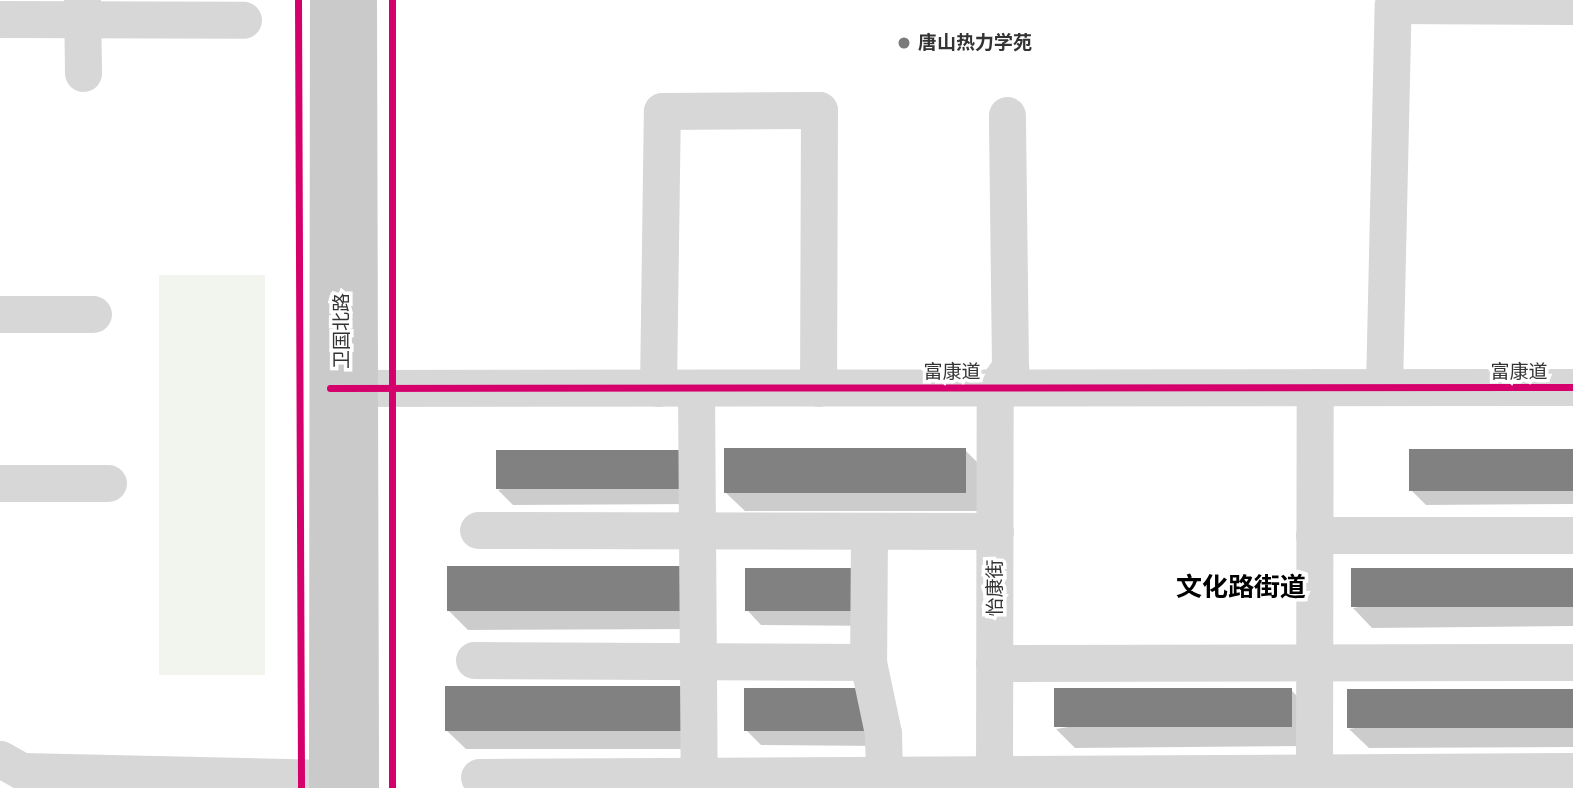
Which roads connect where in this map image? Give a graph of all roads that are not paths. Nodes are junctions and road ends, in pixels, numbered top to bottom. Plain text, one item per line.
1 (329, 0) edge
2 (358, 0) edge
3 (1573, 6) edge
4 (82, 10) edge
5 (0, 19) edge
6 (243, 20) dead end
7 (83, 73) dead end
8 (1007, 116) dead end
9 (0, 314) edge
10 (93, 314) dead end
11 (1315, 387) junction
12 (1384, 387) junction
13 (1573, 387) edge
14 (344, 388) junction
15 (658, 388) junction
16 (696, 388) junction
17 (818, 388) junction
18 (995, 388) junction
19 (0, 483) edge
20 (108, 483) dead end
21 (478, 530) dead end
22 (697, 531) junction
23 (869, 531) junction
24 (995, 531) junction
25 (1314, 535) junction
26 (1573, 535) edge
27 (474, 660) dead end
28 (698, 661) junction
29 (868, 662) junction
30 (1573, 662) edge
31 (994, 663) junction
32 (1314, 663) junction
33 (0, 759) edge
34 (1573, 771) edge
35 (884, 775) junction
36 (480, 777) dead end
37 (1314, 780) edge
38 (994, 781) edge
39 (699, 782) edge
40 (339, 785) edge

1 - 14 main road, 卫国北路
2 - 14 main road, 卫国北路
3 - 12 street
4 - 5 street
4 - 6 street
4 - 7 street
8 - 18 street
9 - 10 street
11 - 12 street, 富康道
11 - 18 street, 富康道
11 - 25 street
12 - 13 street, 富康道
14 - 15 street, 富康道
14 - 40 main road, 卫国北路
15 - 16 street, 富康道
15 - 17 street
16 - 17 street, 富康道
16 - 22 street
17 - 18 street, 富康道
18 - 24 street, 怡康街
19 - 20 street
21 - 22 street
22 - 23 street
22 - 28 street
23 - 24 street
23 - 29 street
24 - 31 street, 怡康街
25 - 26 street
25 - 32 street
27 - 28 street
28 - 29 street
28 - 39 street
29 - 35 street
30 - 32 street
31 - 32 street
31 - 38 street, 怡康街
32 - 37 street
33 - 40 street
34 - 37 street
35 - 38 street
35 - 39 street
36 - 39 street
37 - 38 street

